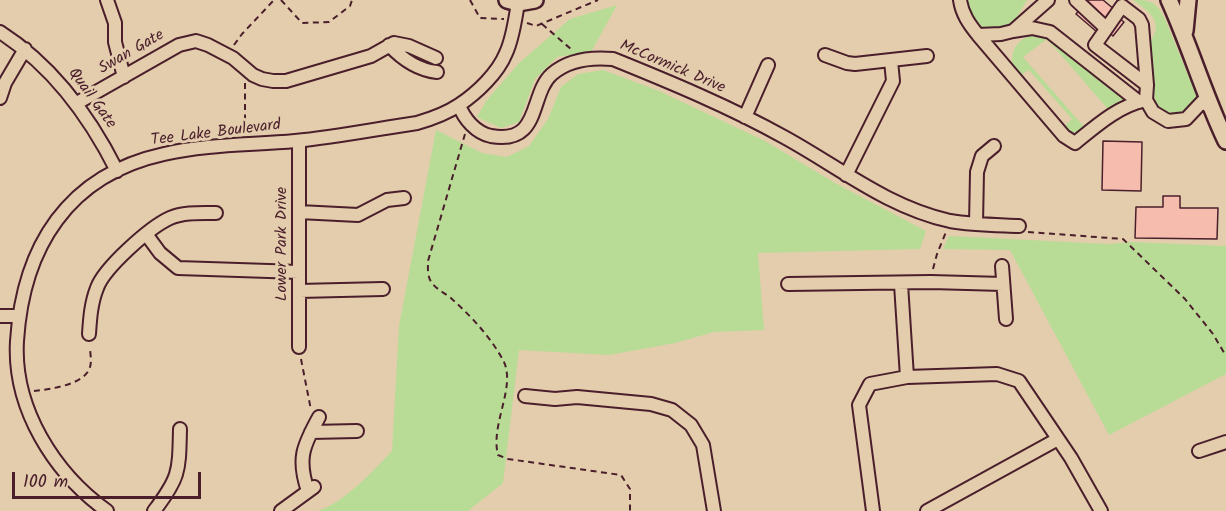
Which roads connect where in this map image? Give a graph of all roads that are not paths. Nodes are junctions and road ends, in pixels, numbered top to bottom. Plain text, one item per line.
1 (107, 0) edge
2 (536, 0) edge
3 (960, 0) edge
4 (1048, 0) edge
5 (1076, 0) edge
6 (1169, 0) edge
7 (1188, 0) edge
8 (512, 2) edge
9 (1118, 3) edge
10 (1106, 28) junction
11 (1013, 31) junction
12 (0, 32) edge
13 (978, 34) junction
14 (1185, 34) junction
15 (389, 45) junction
16 (25, 49) junction
17 (825, 55) dead end
18 (927, 56) dead end
19 (436, 58) dead end
20 (891, 61) junction
21 (768, 66) dead end
22 (437, 72) dead end
23 (124, 77) junction
24 (1147, 85) junction
25 (0, 98) edge
26 (1142, 101) junction
27 (77, 103) junction
28 (459, 105) junction
29 (1209, 106) junction
30 (745, 117) junction
31 (299, 141) junction
32 (1226, 141) edge
33 (994, 146) dead end
34 (117, 171) junction
35 (846, 175) junction
36 (404, 198) dead end
37 (299, 212) junction
38 (216, 213) dead end
39 (976, 224) junction
40 (1019, 225) road end
41 (146, 234) junction
42 (1002, 266) dead end
43 (299, 272) junction
44 (788, 284) dead end
45 (902, 284) junction
46 (1003, 284) junction
47 (383, 289) dead end
48 (299, 291) junction
49 (0, 316) edge
50 (19, 316) junction
51 (1006, 319) dead end
52 (89, 334) road end
53 (299, 348) road end
54 (907, 377) junction
55 (525, 396) dead end
56 (319, 417) road end
57 (180, 429) dead end
58 (357, 431) dead end
59 (311, 432) junction
60 (1058, 439) junction
61 (1226, 442) edge
62 (1199, 451) dead end
63 (107, 511) edge
64 (154, 511) edge
65 (281, 511) edge
66 (714, 511) edge
67 (873, 511) edge
68 (927, 511) edge
69 (1101, 511) edge

1 - 23 street
2 - 8 main road
3 - 13 street
4 - 11 street
5 - 10 street
6 - 14 main road
7 - 14 main road
8 - 28 street, Tee Lake Boulevard
9 - 10 street
9 - 24 street
10 - 24 street
11 - 13 street
11 - 26 street
12 - 16 street, Quail Gate
13 - 26 street
14 - 29 main road
15 - 19 street
15 - 22 street
15 - 23 street, Swan Gate
16 - 25 street
16 - 27 street, Quail Gate
17 - 20 street
18 - 20 street
20 - 35 street
21 - 30 street
23 - 27 street, Swan Gate
24 - 26 street
26 - 29 street
27 - 34 street, Quail Gate
28 - 30 street, McCormick Drive
28 - 31 street, Tee Lake Boulevard
29 - 32 main road
30 - 35 street, McCormick Drive
31 - 34 street, Tee Lake Boulevard
31 - 37 street, Lower Park Drive
33 - 39 street
34 - 50 street, Tee Lake Boulevard
35 - 39 street, McCormick Drive
36 - 37 street
37 - 43 street, Lower Park Drive
38 - 41 street
39 - 40 street, McCormick Drive
41 - 43 street
41 - 52 street
42 - 46 street
43 - 48 street, Lower Park Drive
44 - 45 street
45 - 46 street
45 - 54 street
46 - 51 street
47 - 48 street
48 - 53 street, Lower Park Drive
49 - 50 street
50 - 63 street, Tee Lake Boulevard
54 - 60 street
54 - 67 street
55 - 66 street
56 - 59 street
57 - 64 street
58 - 59 street
59 - 65 street
60 - 68 street
60 - 69 street
61 - 62 street

